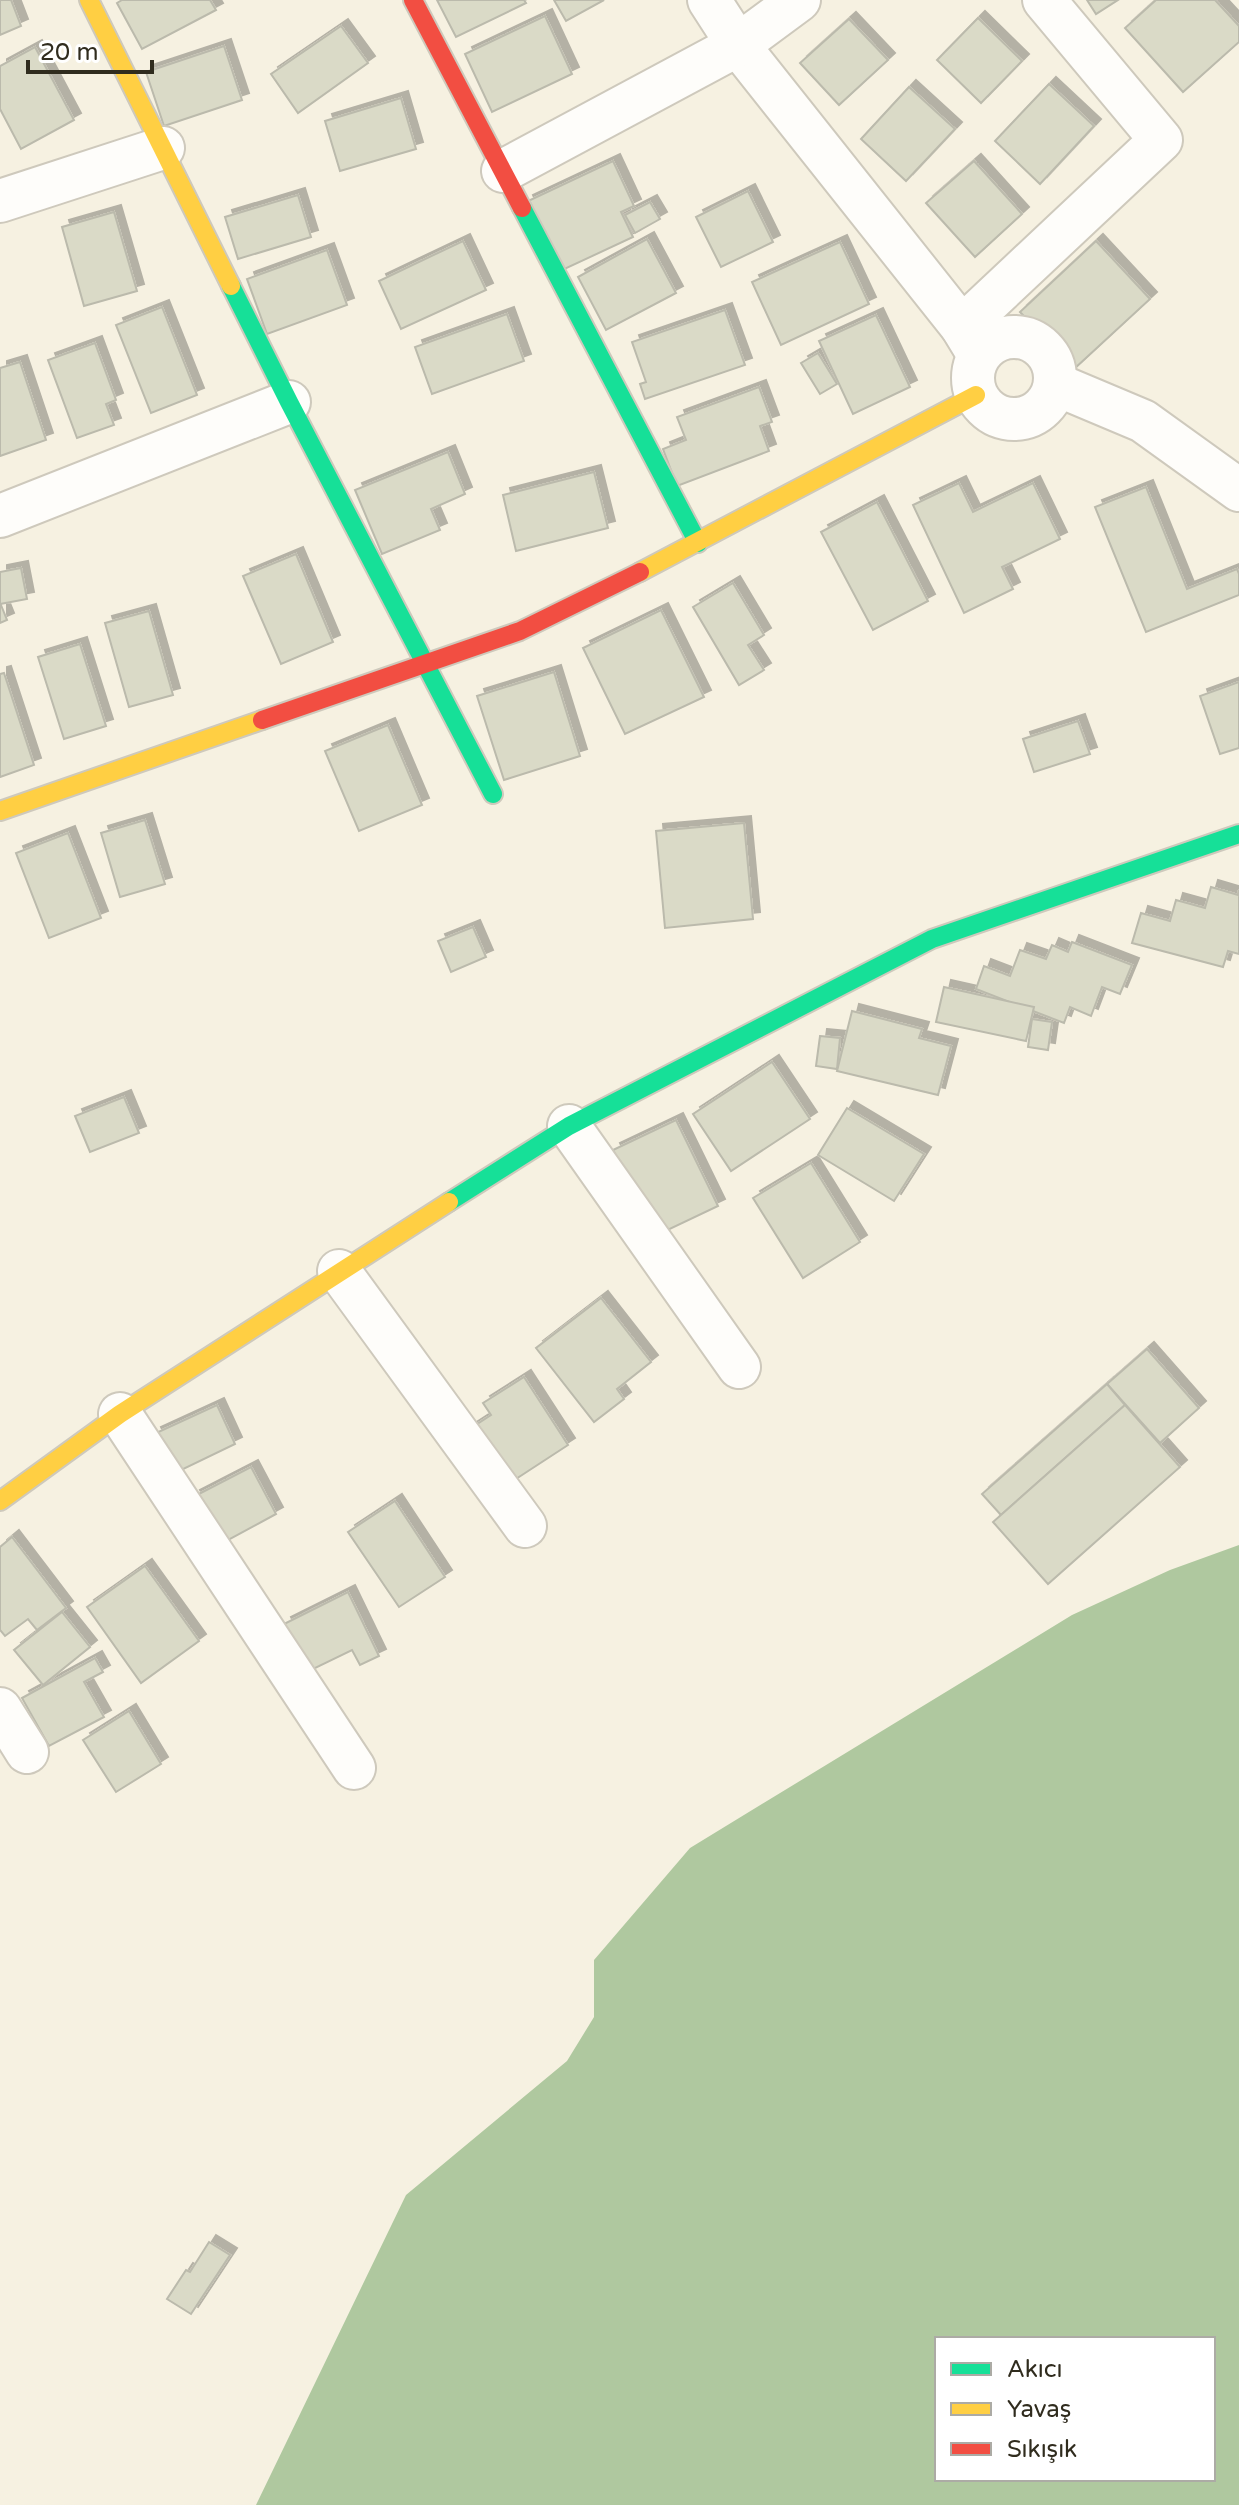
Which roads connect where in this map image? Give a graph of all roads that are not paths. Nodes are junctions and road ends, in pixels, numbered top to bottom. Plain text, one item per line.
1 (89, 0) edge
2 (413, 0) edge
3 (709, 0) edge
4 (799, 0) edge
5 (1044, 0) edge
6 (738, 45) junction
7 (163, 148) junction
8 (503, 171) junction
9 (0, 201) edge
10 (973, 359) junction
11 (1055, 384) junction
12 (289, 402) junction
13 (1239, 490) edge
14 (0, 516) edge
15 (698, 543) junction
16 (425, 664) junction
17 (493, 794) dead end
18 (0, 811) edge
19 (1239, 834) edge
20 (569, 1126) junction
21 (339, 1271) junction
22 (739, 1367) dead end
23 (120, 1414) junction
24 (0, 1501) edge
25 (525, 1526) dead end
26 (0, 1709) edge
27 (27, 1752) dead end
28 (354, 1768) dead end

1 - 7 street
2 - 8 street
3 - 6 street
4 - 6 street
5 - 10 street
6 - 8 street
6 - 10 street
7 - 9 street
7 - 12 street
8 - 15 street
10 - 11 street
10 - 11 street
10 - 15 street
11 - 13 street
12 - 14 street
12 - 16 street
15 - 16 street
16 - 17 street
16 - 18 street
19 - 20 street
20 - 21 street
20 - 22 street
21 - 23 street
21 - 25 street
23 - 24 street
23 - 28 street
26 - 27 street

